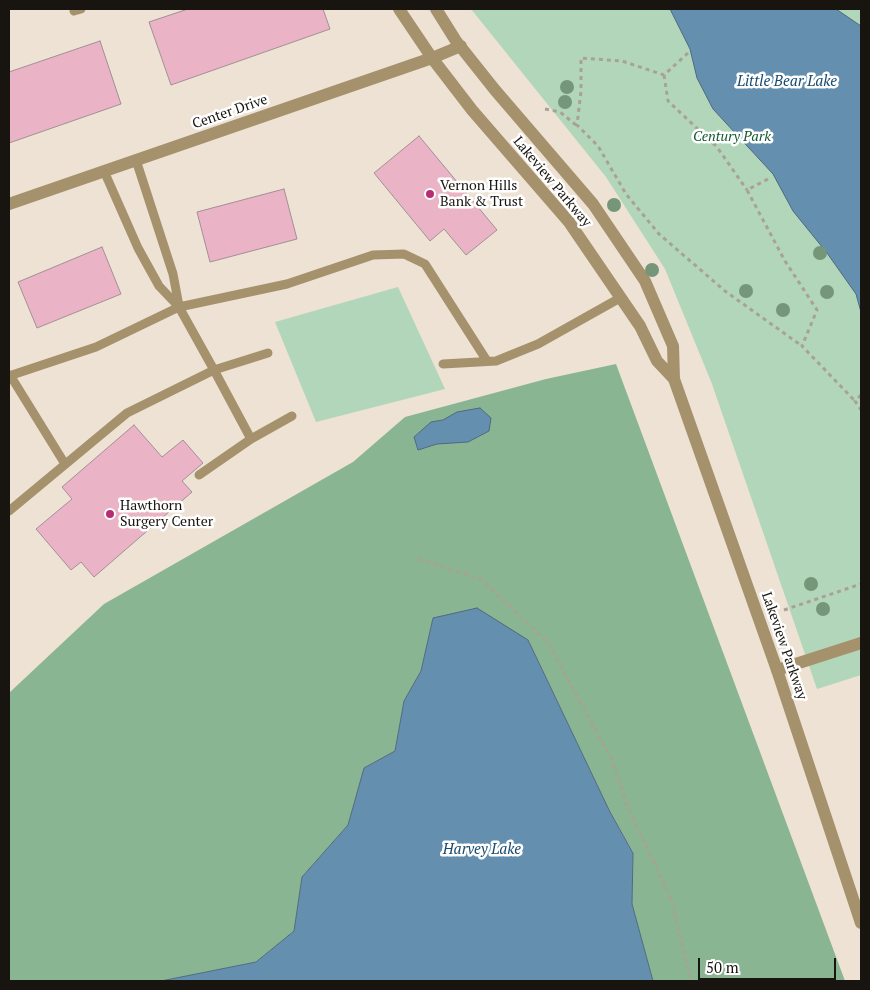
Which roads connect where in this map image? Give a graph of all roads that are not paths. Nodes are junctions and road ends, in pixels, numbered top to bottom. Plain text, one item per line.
1 (400, 9) edge
2 (436, 9) edge
3 (461, 46) junction
4 (432, 58) junction
5 (136, 160) junction
6 (104, 171) junction
7 (9, 204) edge
8 (620, 298) junction
9 (179, 307) junction
10 (268, 353) dead end
11 (487, 361) junction
12 (443, 364) dead end
13 (214, 370) junction
14 (10, 376) edge
15 (674, 380) junction
16 (292, 416) dead end
17 (251, 438) junction
18 (65, 464) junction
19 (199, 475) dead end
20 (9, 511) edge
21 (861, 643) edge
22 (777, 670) junction
23 (861, 923) edge

1 - 4 street, Lakeview Parkway
2 - 3 street, Lakeview Parkway
3 - 4 street, Center Drive
3 - 15 street, Lakeview Parkway
4 - 5 street, Center Drive
4 - 8 street, Lakeview Parkway
5 - 6 street, Center Drive
5 - 9 lane
6 - 7 street, Center Drive
6 - 9 lane
8 - 11 lane
8 - 15 street, Lakeview Parkway
9 - 11 lane
9 - 13 lane
9 - 14 lane
10 - 13 lane
11 - 12 lane
13 - 17 lane
13 - 18 lane
14 - 18 lane
15 - 22 street, Lakeview Parkway
16 - 17 lane
17 - 19 lane
18 - 20 lane
21 - 22 street
22 - 23 street, Lakeview Parkway

